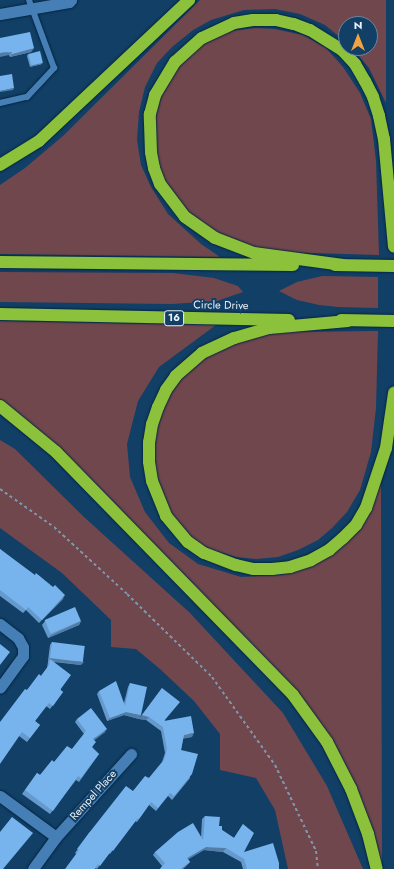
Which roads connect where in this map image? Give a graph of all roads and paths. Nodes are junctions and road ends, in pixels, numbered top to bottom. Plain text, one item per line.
1 (71, 0) edge
2 (189, 0) edge
3 (30, 5) edge
4 (0, 14) edge
5 (0, 103) edge
6 (0, 165) edge
7 (394, 247) edge
8 (0, 262) edge
9 (343, 266) junction
10 (394, 266) edge
11 (0, 314) edge
12 (348, 321) junction
13 (394, 321) edge
14 (394, 394) edge
15 (0, 406) edge
16 (0, 489) edge
17 (0, 624) edge
18 (0, 688) edge
19 (131, 754) dead end
20 (0, 796) edge
21 (56, 837) junction
22 (33, 869) edge
23 (318, 869) edge
24 (376, 869) edge

1 - 3 street
2 - 6 highway
3 - 4 street
3 - 5 lane
7 - 9 highway
8 - 9 highway
9 - 10 highway
11 - 12 highway, Circle Drive / 16
12 - 13 highway, Circle Drive / 16
12 - 14 highway
15 - 24 highway
16 - 23 path
17 - 18 street
19 - 21 street, Rempel Place
20 - 21 street
21 - 22 street, Rempel Place

